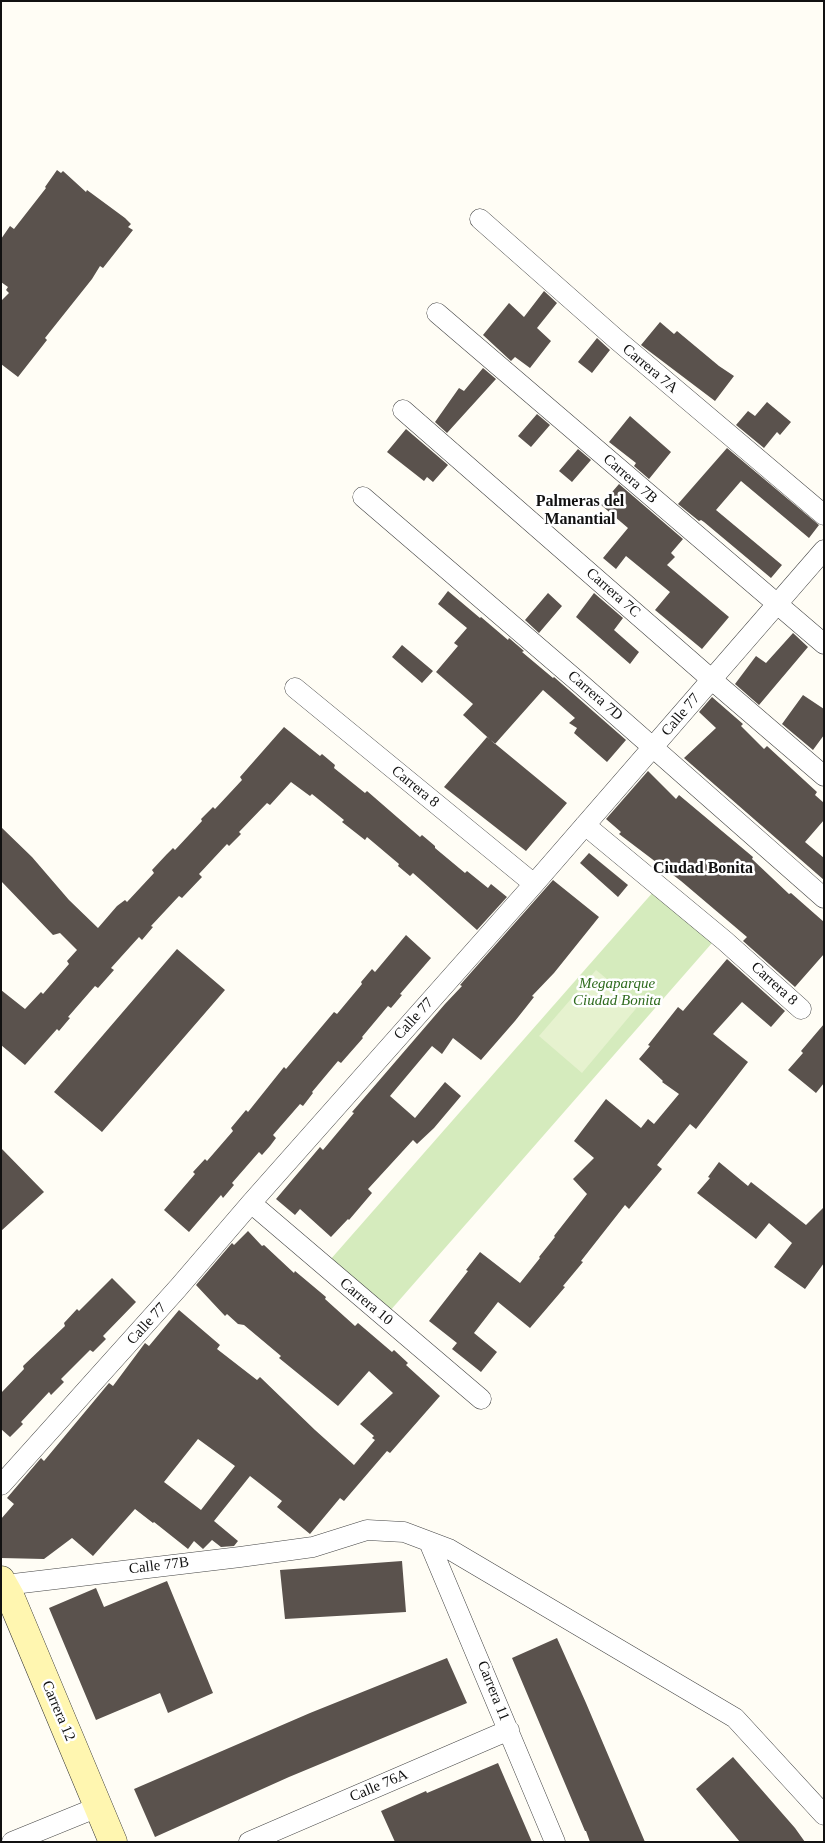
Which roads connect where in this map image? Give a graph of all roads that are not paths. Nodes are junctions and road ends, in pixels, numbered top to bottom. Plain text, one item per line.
1 (480, 219) dead end
2 (437, 314) dead end
3 (403, 410) dead end
4 (363, 497) dead end
5 (824, 515) edge
6 (824, 550) edge
7 (777, 604) junction
8 (824, 644) edge
9 (711, 679) junction
10 (296, 688) dead end
11 (653, 748) junction
12 (824, 776) edge
13 (585, 826) junction
14 (534, 884) junction
15 (824, 898) edge
16 (801, 1009) dead end
17 (251, 1204) junction
18 (481, 1400) dead end
19 (1, 1485) edge
20 (430, 1542) junction
21 (3, 1583) edge
22 (508, 1730) junction
23 (98, 1806) junction
24 (824, 1815) edge
25 (12, 1842) edge
26 (113, 1842) edge
27 (249, 1842) edge
28 (555, 1842) edge

1 - 5 street, Carrera 7A
2 - 7 street, Carrera 7B
3 - 9 street, Carrera 7C
4 - 11 street, Carrera 7D
6 - 7 street, Calle 77
7 - 8 street, Carrera 7B
7 - 9 street, Calle 77
9 - 11 street, Calle 77
9 - 12 street, Carrera 7C
10 - 14 street, Carrera 8
11 - 13 street, Calle 77
11 - 15 street, Carrera 7D
13 - 14 street, Calle 77
13 - 16 street, Carrera 8
14 - 17 street, Calle 77
17 - 18 street, Carrera 10
17 - 19 street, Calle 77
20 - 21 street, Calle 77B
20 - 22 street, Carrera 11
20 - 24 street, Calle 77B
21 - 23 main road, Carrera 12
22 - 27 street, Calle 76A
22 - 28 street, Carrera 11
23 - 25 street
23 - 26 main road, Carrera 12

